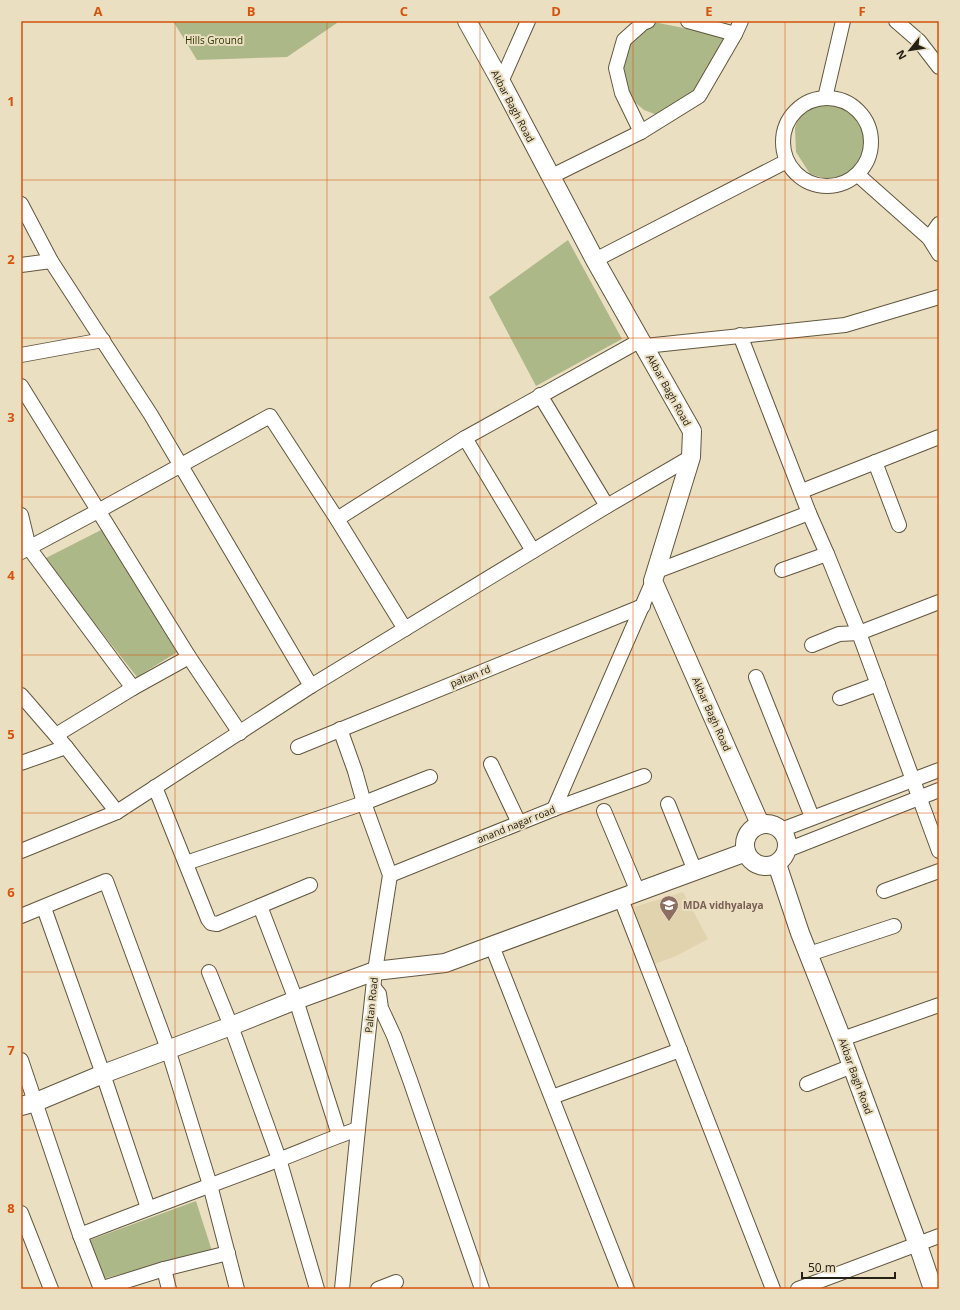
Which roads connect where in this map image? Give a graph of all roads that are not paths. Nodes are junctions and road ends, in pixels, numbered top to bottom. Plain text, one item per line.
1 (467, 21) edge
2 (528, 21) edge
3 (648, 21) edge
4 (688, 21) edge
5 (741, 21) edge
6 (843, 21) edge
7 (896, 21) edge
8 (735, 34) junction
9 (939, 67) edge
10 (501, 82) junction
11 (825, 98) junction
12 (641, 132) junction
13 (787, 161) junction
14 (858, 175) junction
15 (550, 177) junction
16 (21, 204) edge
17 (939, 224) edge
18 (929, 238) junction
19 (939, 254) edge
20 (51, 260) junction
21 (595, 260) junction
22 (21, 265) edge
23 (939, 297) edge
24 (740, 335) junction
25 (103, 340) junction
26 (643, 343) junction
27 (21, 355) edge
28 (21, 386) edge
29 (540, 395) junction
30 (939, 436) edge
31 (464, 438) junction
32 (691, 457) junction
33 (875, 462) junction
34 (180, 466) junction
35 (802, 491) junction
36 (607, 506) junction
37 (98, 511) junction
38 (809, 513) junction
39 (21, 516) edge
40 (337, 519) junction
41 (899, 525) dead end
42 (25, 550) edge
43 (533, 551) junction
44 (827, 554) junction
45 (782, 570) dead end
46 (655, 576) junction
47 (939, 602) edge
48 (643, 606) junction
49 (405, 629) junction
50 (859, 633) junction
51 (812, 645) dead end
52 (189, 658) junction
53 (756, 677) dead end
54 (878, 684) junction
55 (311, 686) junction
56 (133, 688) junction
57 (21, 695) edge
58 (840, 698) dead end
59 (340, 729) junction
60 (240, 732) junction
61 (56, 736) junction
62 (66, 747) junction
63 (298, 747) dead end
64 (21, 763) edge
65 (491, 764) dead end
66 (939, 770) edge
67 (644, 776) dead end
68 (430, 777) dead end
69 (913, 779) junction
70 (155, 787) junction
71 (939, 790) edge
72 (920, 797) junction
73 (364, 803) junction
74 (668, 804) dead end
75 (554, 808) junction
76 (604, 811) dead end
77 (117, 812) junction
78 (812, 817) junction
79 (519, 823) junction
80 (760, 824) junction
81 (781, 830) junction
82 (939, 850) edge
83 (21, 852) edge
84 (746, 852) junction
85 (782, 857) junction
86 (186, 863) junction
87 (695, 871) junction
88 (939, 871) edge
89 (390, 875) junction
90 (310, 885) dead end
91 (884, 891) dead end
92 (630, 895) junction
93 (260, 906) junction
94 (44, 908) junction
95 (21, 916) edge
96 (894, 926) dead end
97 (492, 946) junction
98 (809, 954) junction
99 (210, 972) dead end
100 (374, 979) junction
101 (296, 1000) junction
102 (939, 1005) edge
103 (231, 1026) junction
104 (842, 1039) junction
105 (168, 1049) junction
106 (680, 1050) junction
107 (21, 1060) edge
108 (852, 1066) junction
109 (103, 1074) junction
110 (807, 1084) dead end
111 (552, 1098) junction
112 (28, 1104) edge
113 (358, 1129) junction
114 (339, 1135) junction
115 (279, 1160) junction
116 (210, 1185) junction
117 (148, 1208) junction
118 (21, 1213) edge
119 (80, 1235) junction
120 (939, 1236) edge
121 (918, 1245) junction
122 (228, 1253) junction
123 (164, 1269) junction
124 (396, 1282) dead end
125 (51, 1289) edge
126 (101, 1289) edge
127 (169, 1289) edge
128 (237, 1289) edge
129 (316, 1289) edge
130 (342, 1289) edge
131 (378, 1289) edge
132 (482, 1289) edge
133 (627, 1289) edge
134 (773, 1289) edge
135 (798, 1289) edge
136 (933, 1289) edge

1 - 10 street, Akbar Bagh Road
2 - 10 street
3 - 12 street
4 - 8 street
5 - 8 street
6 - 11 street
7 - 9 street
8 - 12 street
10 - 15 street, Akbar Bagh Road
11 - 13 street
11 - 14 street
12 - 15 street
13 - 14 street
13 - 21 street
14 - 18 street
15 - 21 street, Akbar Bagh Road
16 - 20 street
17 - 18 street
18 - 19 street
20 - 22 street
20 - 25 street
21 - 26 street, Akbar Bagh Road
23 - 24 street
24 - 26 street
24 - 35 street
25 - 27 street
25 - 34 street
26 - 29 street
26 - 32 street, Akbar Bagh Road
28 - 37 street
29 - 31 street
29 - 36 street
30 - 33 street
31 - 40 street
31 - 43 street
32 - 36 street
32 - 46 street, Akbar Bagh Road
33 - 35 street
33 - 41 street
34 - 37 street
34 - 40 street
34 - 55 street
35 - 38 street
36 - 43 street
37 - 42 street
37 - 52 street
38 - 44 street
38 - 46 street
39 - 42 street
40 - 49 street
42 - 56 street
43 - 49 street
44 - 45 street
44 - 50 street
46 - 48 street
46 - 80 street, Akbar Bagh Road
47 - 50 street
48 - 59 street, paltan rd
48 - 75 street
49 - 55 street
50 - 51 street
50 - 54 street
52 - 56 street
52 - 60 street
53 - 78 street
54 - 58 street
54 - 69 street
55 - 60 street
56 - 61 street
57 - 61 street
59 - 63 street, paltan rd
59 - 73 street, Paltan Road
60 - 70 street
61 - 62 street
62 - 64 street
62 - 77 street
65 - 79 street
66 - 69 street
67 - 75 street, anand nagar road
68 - 73 street
69 - 72 street
69 - 78 street
70 - 77 street
70 - 86 street
71 - 72 street
72 - 82 street
72 - 85 street
73 - 86 street
73 - 89 street, Paltan Road
74 - 87 street
75 - 79 street, anand nagar road
76 - 92 street
77 - 83 street
78 - 81 street
79 - 89 street, anand nagar road
80 - 81 street
80 - 84 street
81 - 85 street, Akbar Bagh Road
84 - 85 street
84 - 87 street
85 - 98 street, Akbar Bagh Road
86 - 93 street
87 - 92 street
88 - 91 street
89 - 100 street, Paltan Road
90 - 93 street
92 - 97 street
92 - 106 street
93 - 101 street
94 - 95 street
94 - 105 street
94 - 109 street
96 - 98 street
97 - 100 street
97 - 111 street
98 - 104 street, Akbar Bagh Road
99 - 103 street
100 - 101 street
100 - 113 street, Paltan Road
100 - 132 street
101 - 103 street
101 - 114 street
102 - 104 street
103 - 105 street
103 - 115 street
104 - 108 street, Akbar Bagh Road
105 - 109 street
105 - 116 street
106 - 111 street
106 - 134 street
107 - 112 street
108 - 110 street
108 - 121 street, Akbar Bagh Road
109 - 112 street
109 - 117 street
111 - 133 street
112 - 119 street
113 - 114 street
113 - 130 street, Paltan Road
114 - 115 street
115 - 116 street
115 - 129 street
116 - 117 street
116 - 122 street
117 - 119 street
118 - 125 street
119 - 126 street
120 - 121 street
121 - 135 street
121 - 136 street, Akbar Bagh Road
122 - 123 street
122 - 128 street
123 - 126 street
123 - 127 street
124 - 131 street

